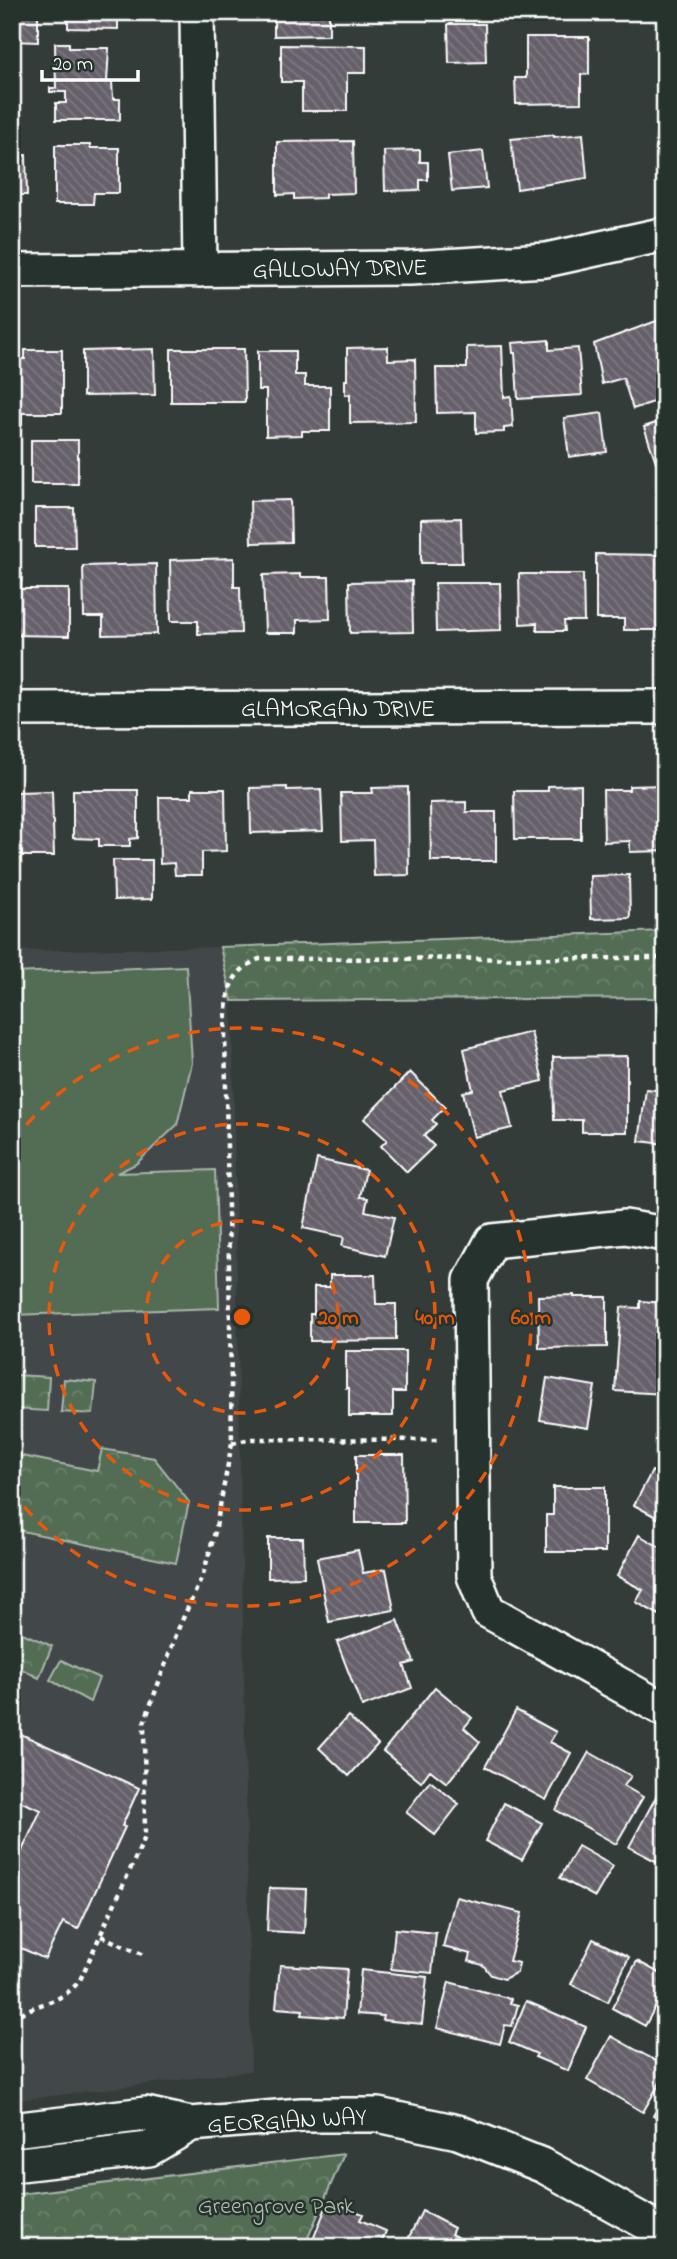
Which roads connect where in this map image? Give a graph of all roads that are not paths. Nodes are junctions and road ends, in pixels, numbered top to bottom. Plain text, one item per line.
1 (197, 12) edge
2 (665, 234) edge
3 (200, 270) junction
4 (12, 271) edge
5 (665, 707) edge
6 (12, 709) edge
7 (665, 1234) edge
8 (665, 1710) edge
9 (191, 2124) junction
10 (12, 2130) edge
11 (12, 2165) edge
12 (655, 2236) edge

1 - 3 street
2 - 3 street, GALLOWAY DRIVE
3 - 4 street, GALLOWAY DRIVE
5 - 6 street, GLAMORGAN DRIVE
7 - 8 street
9 - 10 street, GEORGIAN WAY
9 - 11 street
9 - 12 street, GEORGIAN WAY

